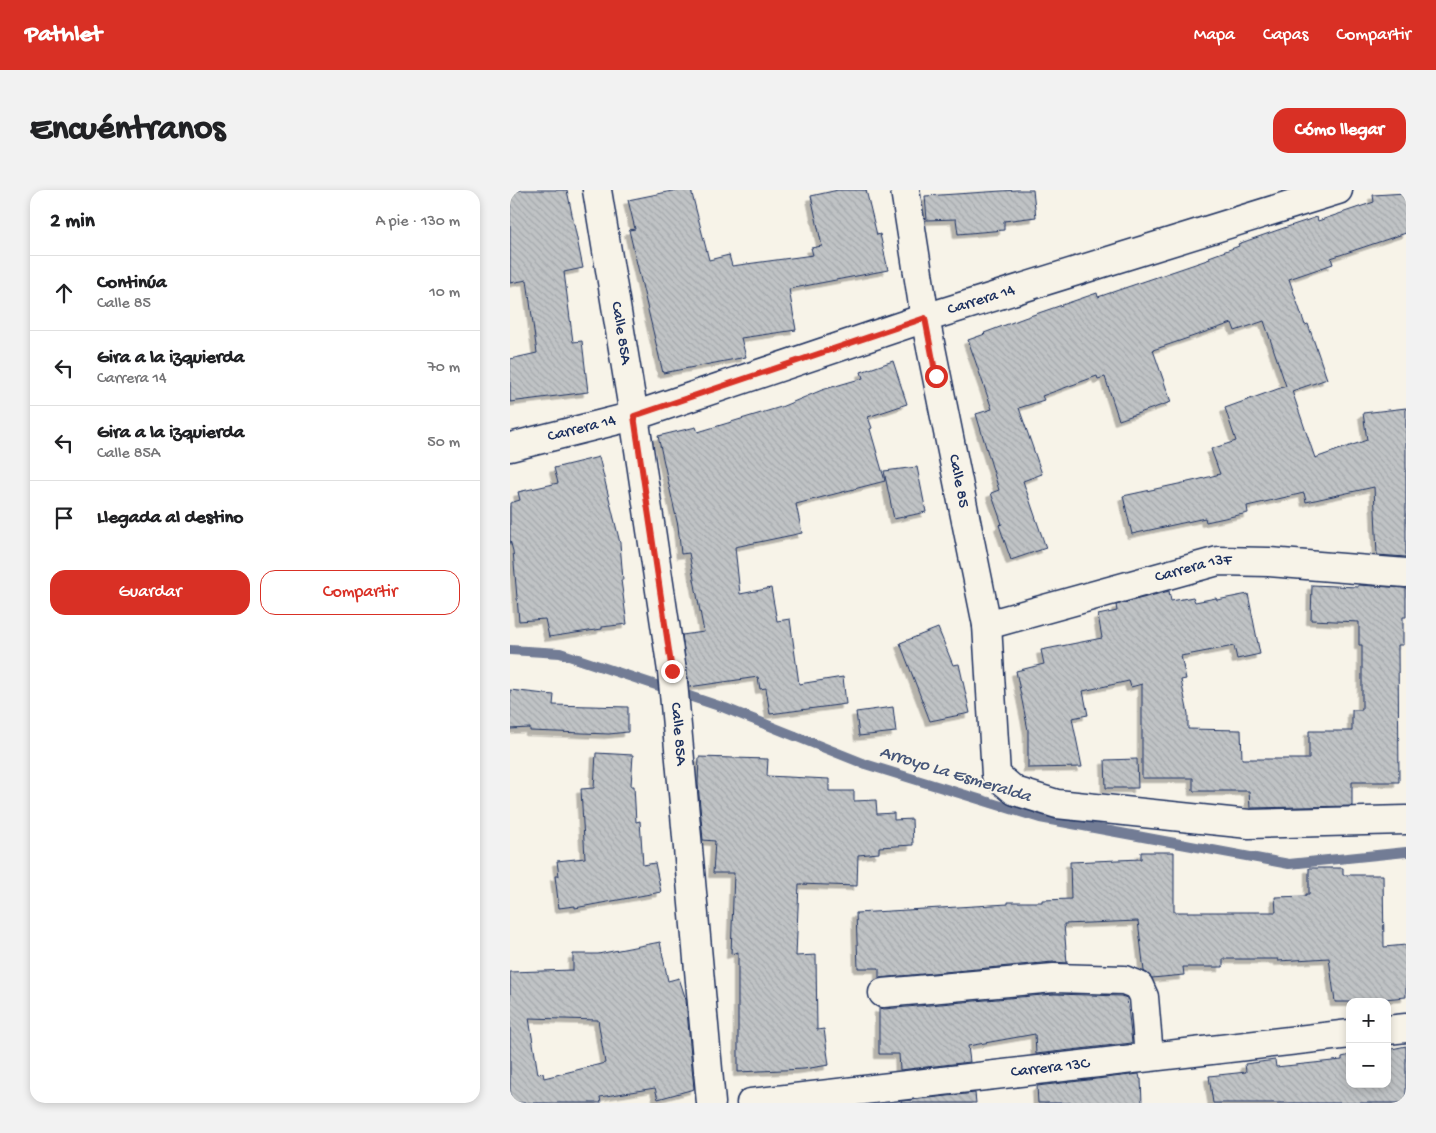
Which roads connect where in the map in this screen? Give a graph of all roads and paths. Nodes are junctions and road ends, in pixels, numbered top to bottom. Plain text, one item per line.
1 (597, 190) edge
2 (905, 190) edge
3 (1338, 190) edge
4 (925, 318) junction
5 (634, 416) junction
6 (510, 447) edge
7 (1406, 572) edge
8 (987, 626) junction
9 (1406, 820) edge
10 (883, 993) dead end
11 (1406, 1028) edge
12 (1391, 1030) edge
13 (1346, 1034) edge
14 (1149, 1056) junction
15 (712, 1103) edge
16 (751, 1103) edge

1 - 5 street, Calle 85A
2 - 4 street, Calle 85
3 - 4 street, Carrera 14
4 - 5 street, Carrera 14
4 - 8 street, Calle 85
5 - 6 street, Carrera 14
5 - 15 street, Calle 85A
7 - 8 street, Carrera 13F
8 - 9 street, Calle 85
10 - 14 street
11 - 12 street
13 - 14 street, Carrera 13C
14 - 16 street, Carrera 13C

